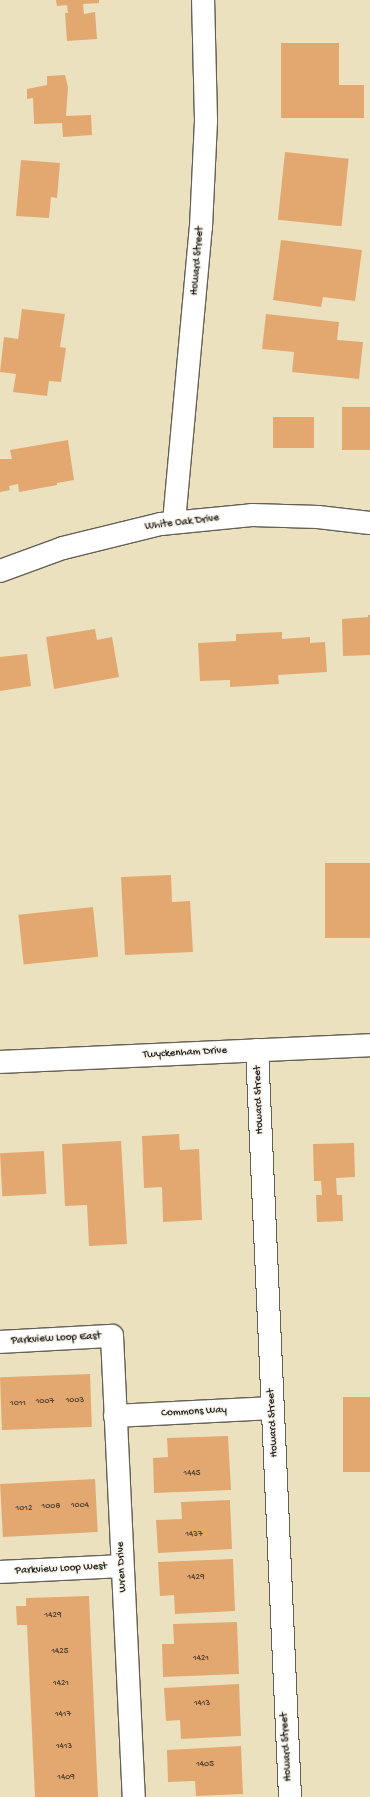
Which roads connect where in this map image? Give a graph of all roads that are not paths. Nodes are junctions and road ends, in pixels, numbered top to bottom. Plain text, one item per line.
1 (203, 0) edge
2 (174, 522) junction
3 (370, 523) edge
4 (0, 571) edge
5 (370, 1045) edge
6 (257, 1050) junction
7 (0, 1062) edge
8 (112, 1336) joint
9 (0, 1342) edge
10 (272, 1408) junction
11 (115, 1416) junction
12 (122, 1566) junction
13 (0, 1572) edge
14 (134, 1797) edge
15 (290, 1797) edge

1 - 2 street, Howard Street
2 - 3 street, White Oak Drive
2 - 4 street, White Oak Drive
5 - 6 street, Twyckenham Drive
6 - 7 street, Twyckenham Drive
6 - 10 street, Howard Street
8 - 9 street, Parkview Loop East
8 - 11 street, Wren Drive
10 - 11 street, Commons Way
10 - 15 street, Howard Street
11 - 12 street, Wren Drive
12 - 13 street, Parkview Loop West
12 - 14 street, Wren Drive

